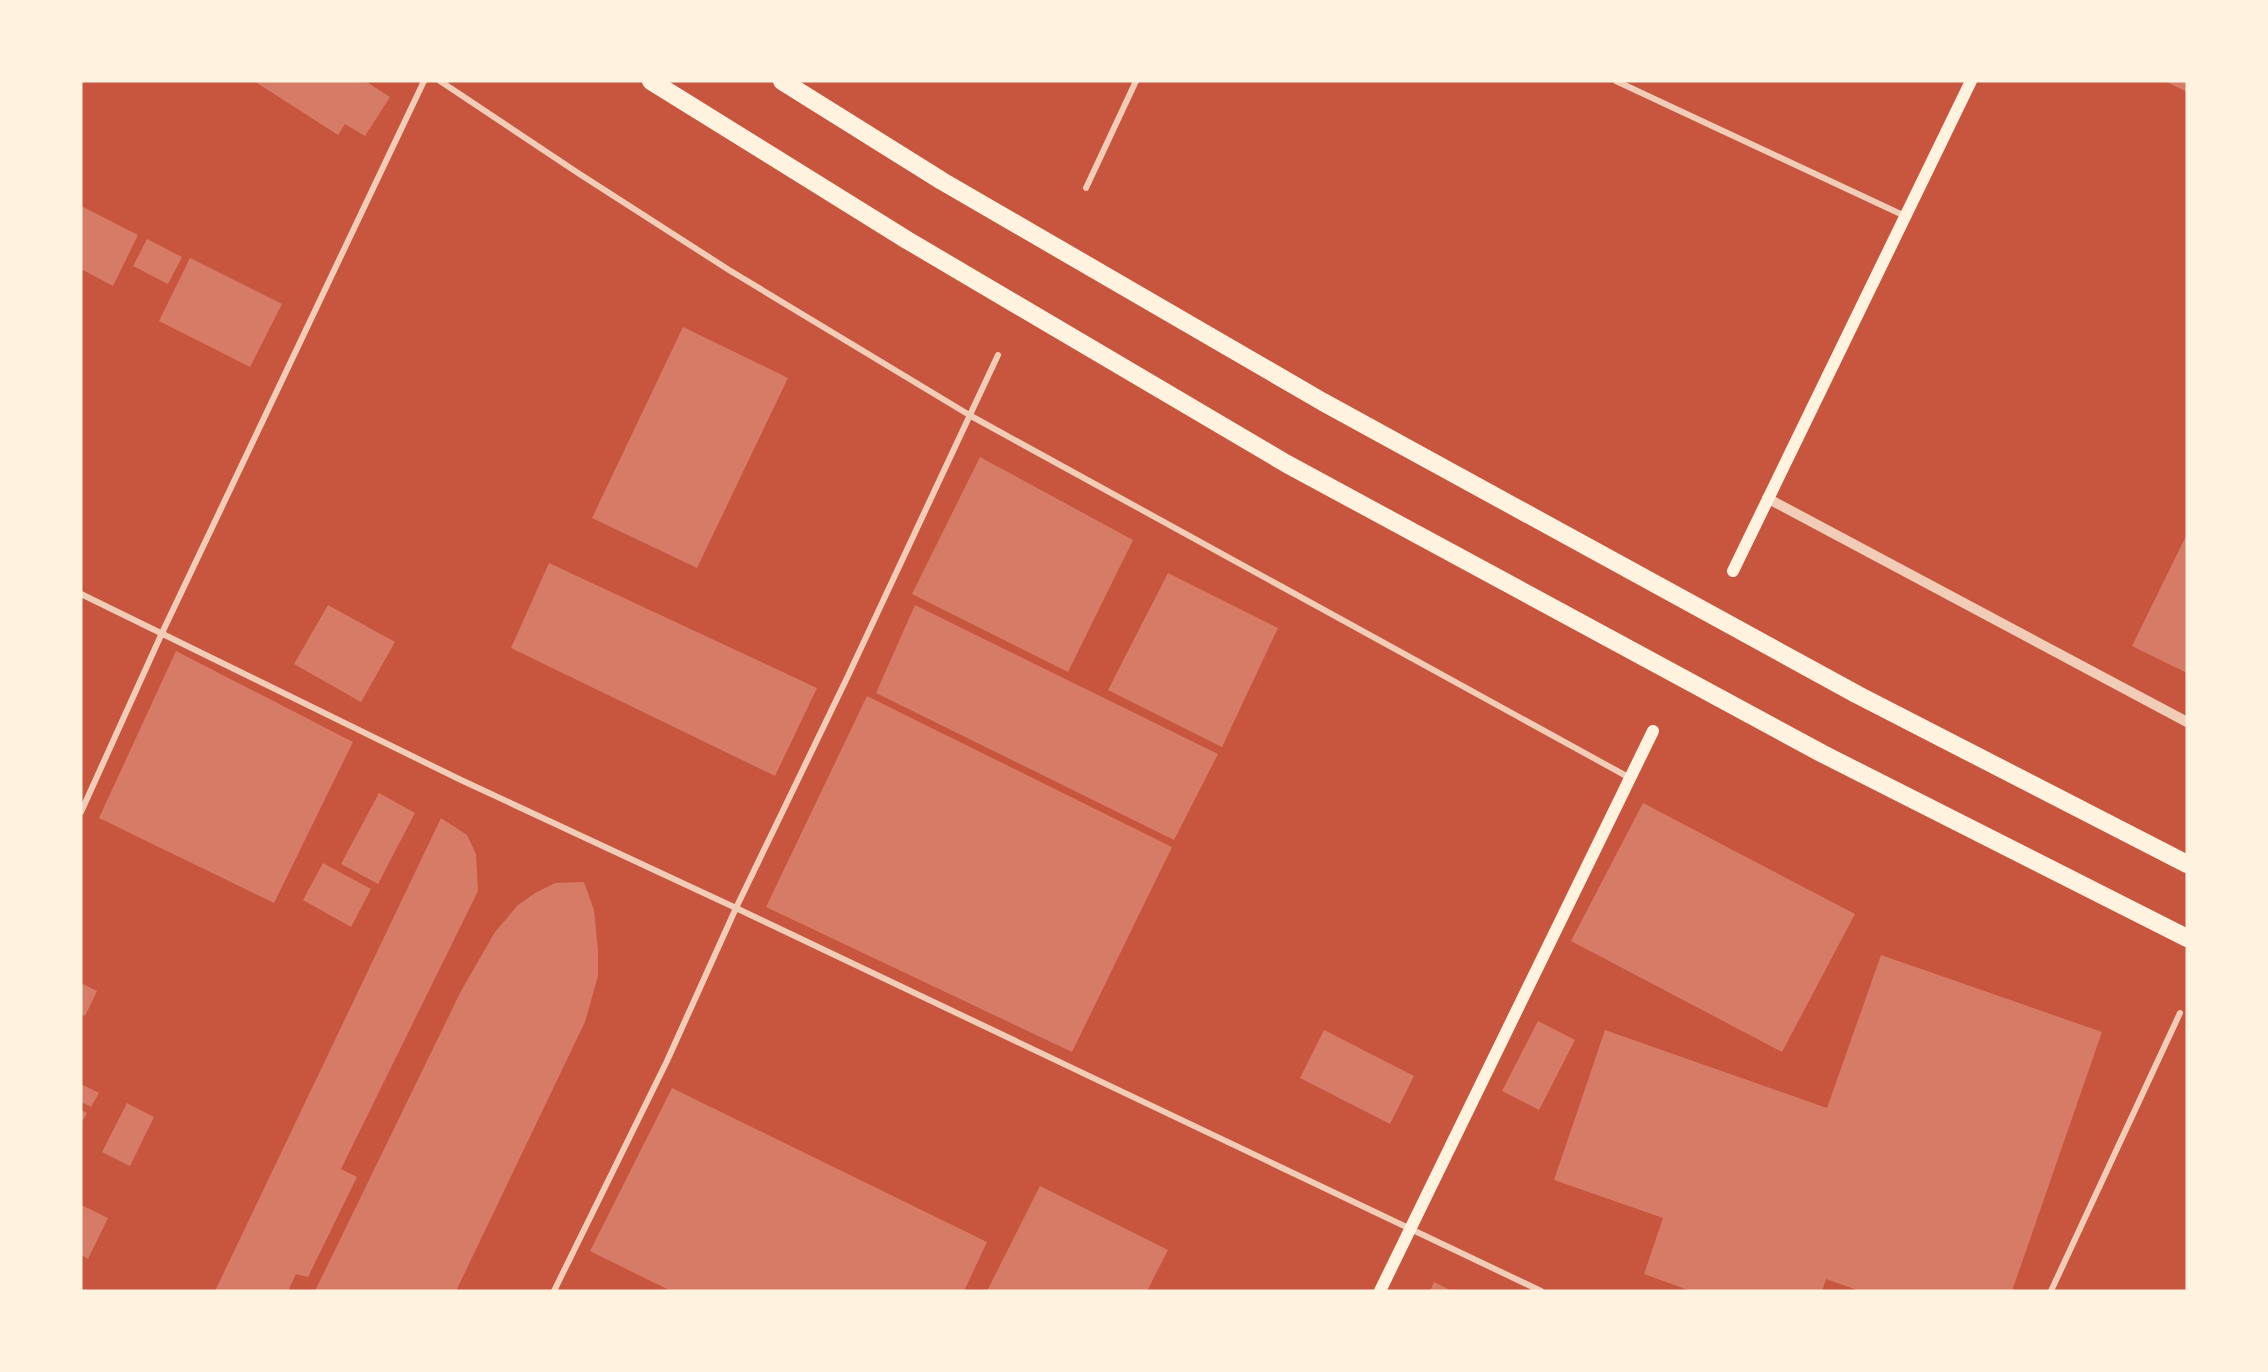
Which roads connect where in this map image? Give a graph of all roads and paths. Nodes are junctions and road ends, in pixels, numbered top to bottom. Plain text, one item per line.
1 (424, 81) edge
2 (440, 81) edge
3 (651, 81) edge
4 (782, 81) edge
5 (1136, 81) edge
6 (1616, 81) edge
7 (1971, 81) edge
8 (1086, 188) dead end
9 (1905, 216) junction
10 (998, 355) dead end
11 (971, 416) junction
12 (1767, 498) junction
13 (1733, 571) dead end
14 (81, 594) edge
15 (162, 633) junction
16 (2187, 722) edge
17 (1653, 731) dead end
18 (1630, 778) junction
19 (81, 812) edge
20 (2187, 864) edge
21 (736, 908) junction
22 (2187, 938) edge
23 (2180, 1012) dead end
24 (1410, 1227) junction
25 (554, 1291) edge
26 (1380, 1291) edge
27 (1541, 1291) edge
28 (2051, 1291) edge

1 - 15 street
2 - 11 street
3 - 22 highway
4 - 20 highway
5 - 8 street
6 - 9 street
7 - 9 main road
9 - 12 main road
10 - 11 street
11 - 18 street
11 - 21 street
12 - 13 main road
12 - 16 street
14 - 15 street
15 - 19 street
15 - 21 street
17 - 18 main road
18 - 24 main road
21 - 24 street
21 - 25 street
23 - 28 street
24 - 26 main road
24 - 27 street

